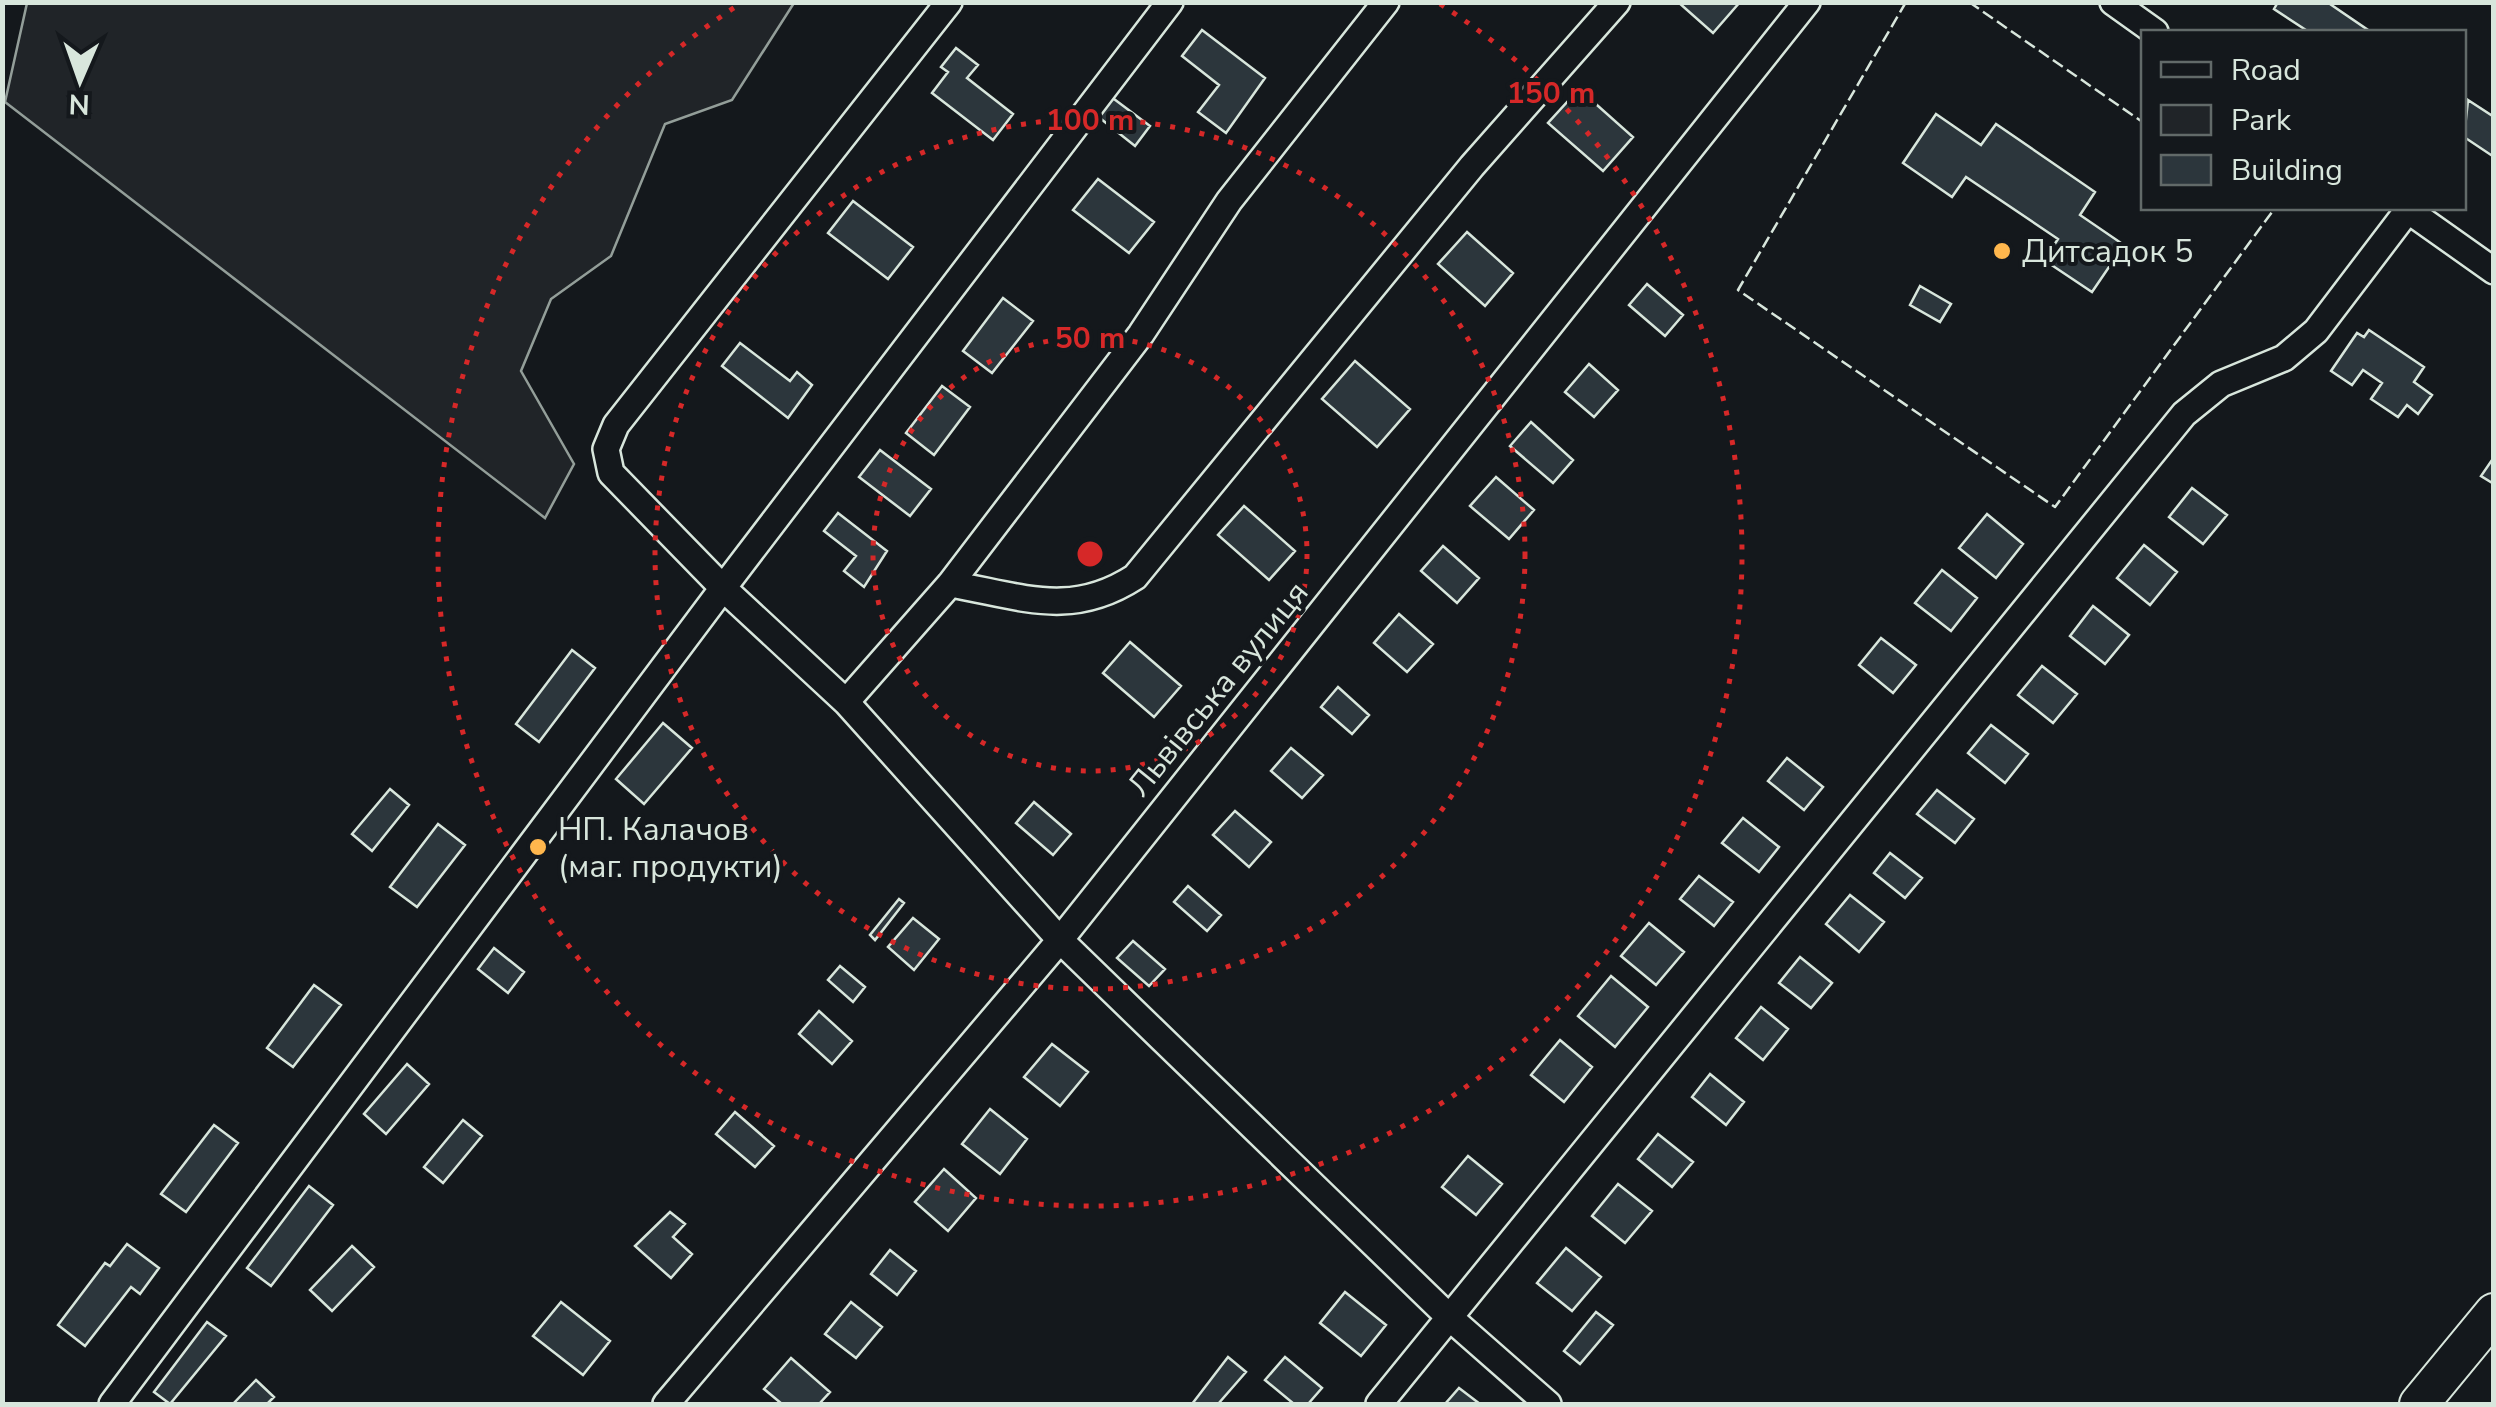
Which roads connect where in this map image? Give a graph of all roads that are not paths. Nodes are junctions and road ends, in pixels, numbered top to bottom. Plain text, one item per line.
1 (949, 2) edge
2 (1170, 2) edge
3 (1386, 2) edge
4 (1617, 2) edge
5 (1807, 2) edge
6 (2113, 2) edge
7 (2152, 30) edge
8 (2405, 210) edge
9 (2409, 210) edge
10 (2494, 271) edge
11 (950, 584) junction
12 (723, 588) junction
13 (846, 702) junction
14 (1060, 940) junction
15 (2494, 1313) edge
16 (1449, 1317) junction
17 (112, 1404) edge
18 (666, 1404) edge
19 (1379, 1404) edge
20 (1548, 1404) edge
21 (2419, 1404) edge

1 - 12 street
2 - 12 street
3 - 11 street
4 - 11 street
5 - 14 street, Львівська вулиця
6 - 7 street
8 - 16 street
9 - 10 street
11 - 13 street
12 - 13 street
12 - 17 street
13 - 14 street
14 - 16 street
14 - 18 street, Львівська вулиця
15 - 21 street
16 - 19 street
16 - 20 street

